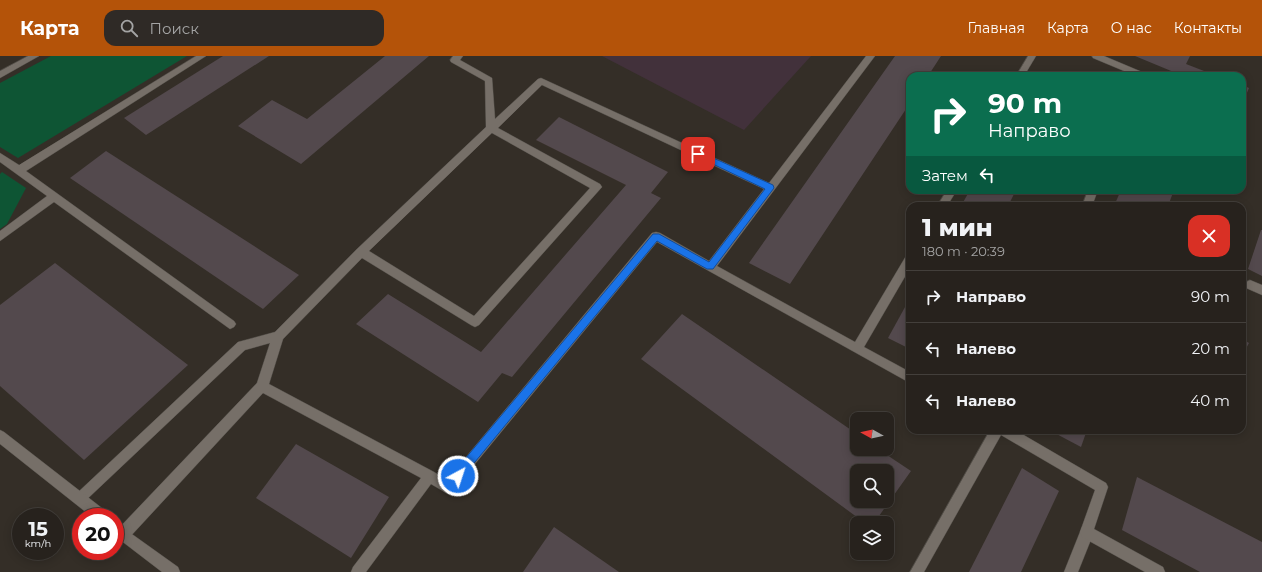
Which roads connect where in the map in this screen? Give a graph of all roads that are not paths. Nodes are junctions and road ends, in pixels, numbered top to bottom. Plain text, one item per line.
1 (36, 56) edge
2 (202, 56) edge
3 (459, 56) edge
4 (871, 56) edge
5 (1032, 56) edge
6 (1096, 56) edge
7 (1022, 72) edge
8 (1132, 72) edge
9 (0, 75) edge
10 (491, 128) junction
11 (0, 157) edge
12 (19, 170) junction
13 (770, 188) junction
14 (53, 196) junction
15 (0, 236) edge
16 (361, 252) junction
17 (710, 267) junction
18 (906, 267) edge
19 (1250, 285) dead end
20 (1262, 290) edge
21 (230, 324) dead end
22 (278, 336) junction
23 (857, 348) junction
24 (906, 376) edge
25 (262, 386) junction
26 (995, 434) edge
27 (1011, 434) edge
28 (0, 436) edge
29 (430, 476) junction
30 (79, 499) junction
31 (90, 508) edge
32 (124, 526) edge
33 (1087, 532) junction
34 (124, 535) edge
35 (173, 572) edge
36 (358, 572) edge
37 (917, 572) edge
38 (1071, 572) edge
39 (1158, 572) edge

1 - 9 street
2 - 12 street
3 - 10 street
4 - 13 street
5 - 7 street
6 - 8 street
10 - 13 street
10 - 16 street
10 - 16 street
11 - 12 street
12 - 14 street
13 - 17 street
14 - 15 street
14 - 21 street
16 - 22 street
17 - 23 street
17 - 29 street
18 - 23 street
19 - 20 street
22 - 25 street
22 - 30 street
23 - 24 street
25 - 29 street
25 - 32 street
26 - 37 street
27 - 33 street
28 - 30 street
29 - 36 street
30 - 31 street
33 - 38 street
33 - 39 street
34 - 35 street

